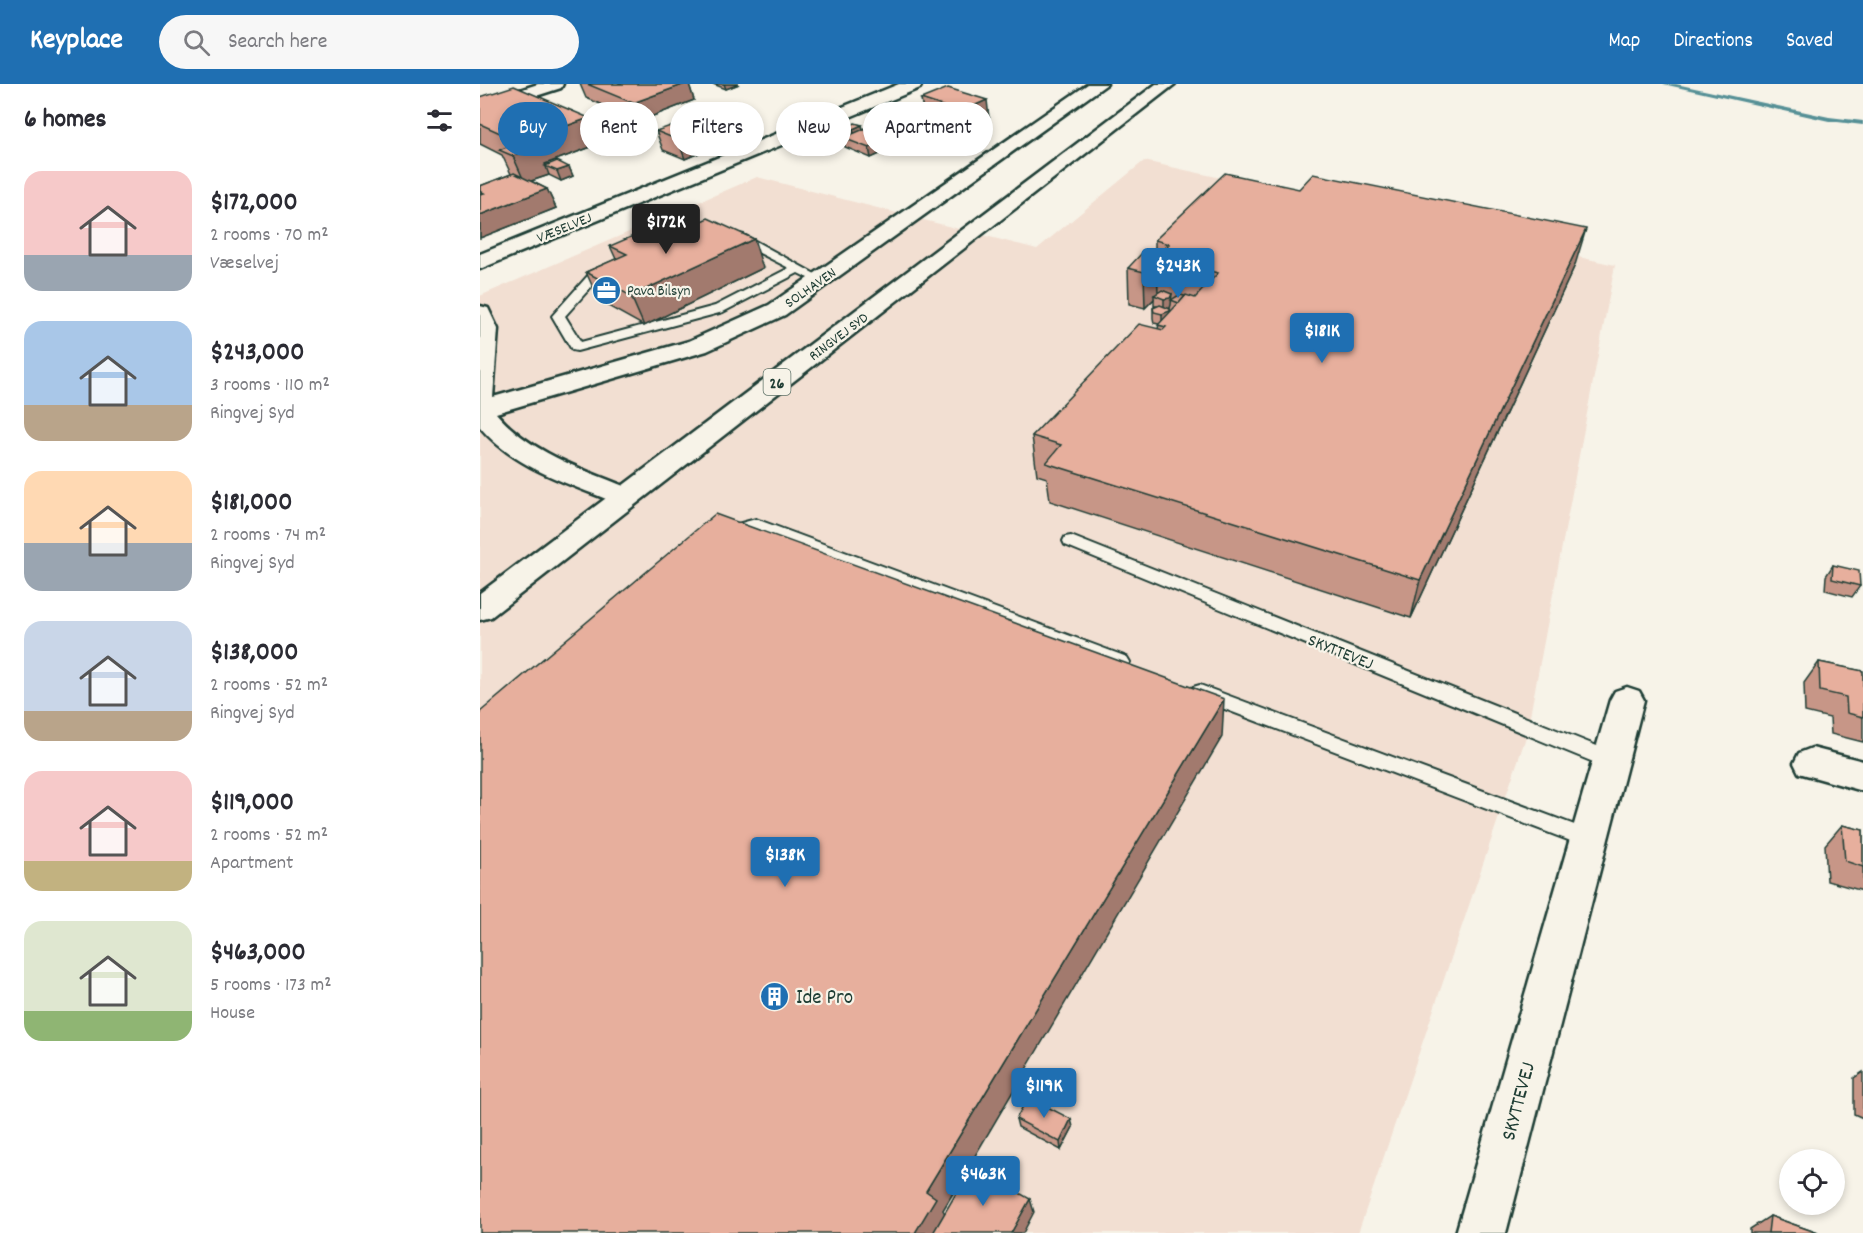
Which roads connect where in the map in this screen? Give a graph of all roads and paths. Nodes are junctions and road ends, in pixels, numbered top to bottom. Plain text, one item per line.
1 (555, 84) edge
2 (914, 84) edge
3 (1099, 84) edge
4 (1167, 84) edge
5 (480, 109) edge
6 (719, 236) edge
7 (480, 262) edge
8 (616, 264) edge
9 (798, 268) junction
10 (820, 280) junction
11 (480, 313) edge
12 (480, 398) edge
13 (480, 410) edge
14 (626, 497) junction
15 (712, 537) edge
16 (1071, 541) dead end
17 (480, 609) edge
18 (1133, 667) edge
19 (1189, 688) edge
20 (1627, 700) dead end
21 (1610, 760) junction
22 (1812, 763) dead end
23 (1863, 776) edge
24 (1589, 839) junction
25 (1481, 1233) edge

1 - 5 street
2 - 7 street, VÆSELVEJ
3 - 10 street, SOLHAVEN
4 - 14 street, RINGVEJ SYD / 26
6 - 9 lane
8 - 9 lane
9 - 10 lane
10 - 13 street, SOLHAVEN
11 - 12 street
13 - 14 street
14 - 17 street, RINGVEJ SYD / 26
15 - 18 lane
16 - 21 lane, SKYTTEVEJ
19 - 24 lane
20 - 21 street, SKYTTEVEJ
21 - 24 street, SKYTTEVEJ
22 - 23 street
24 - 25 street, SKYTTEVEJ

